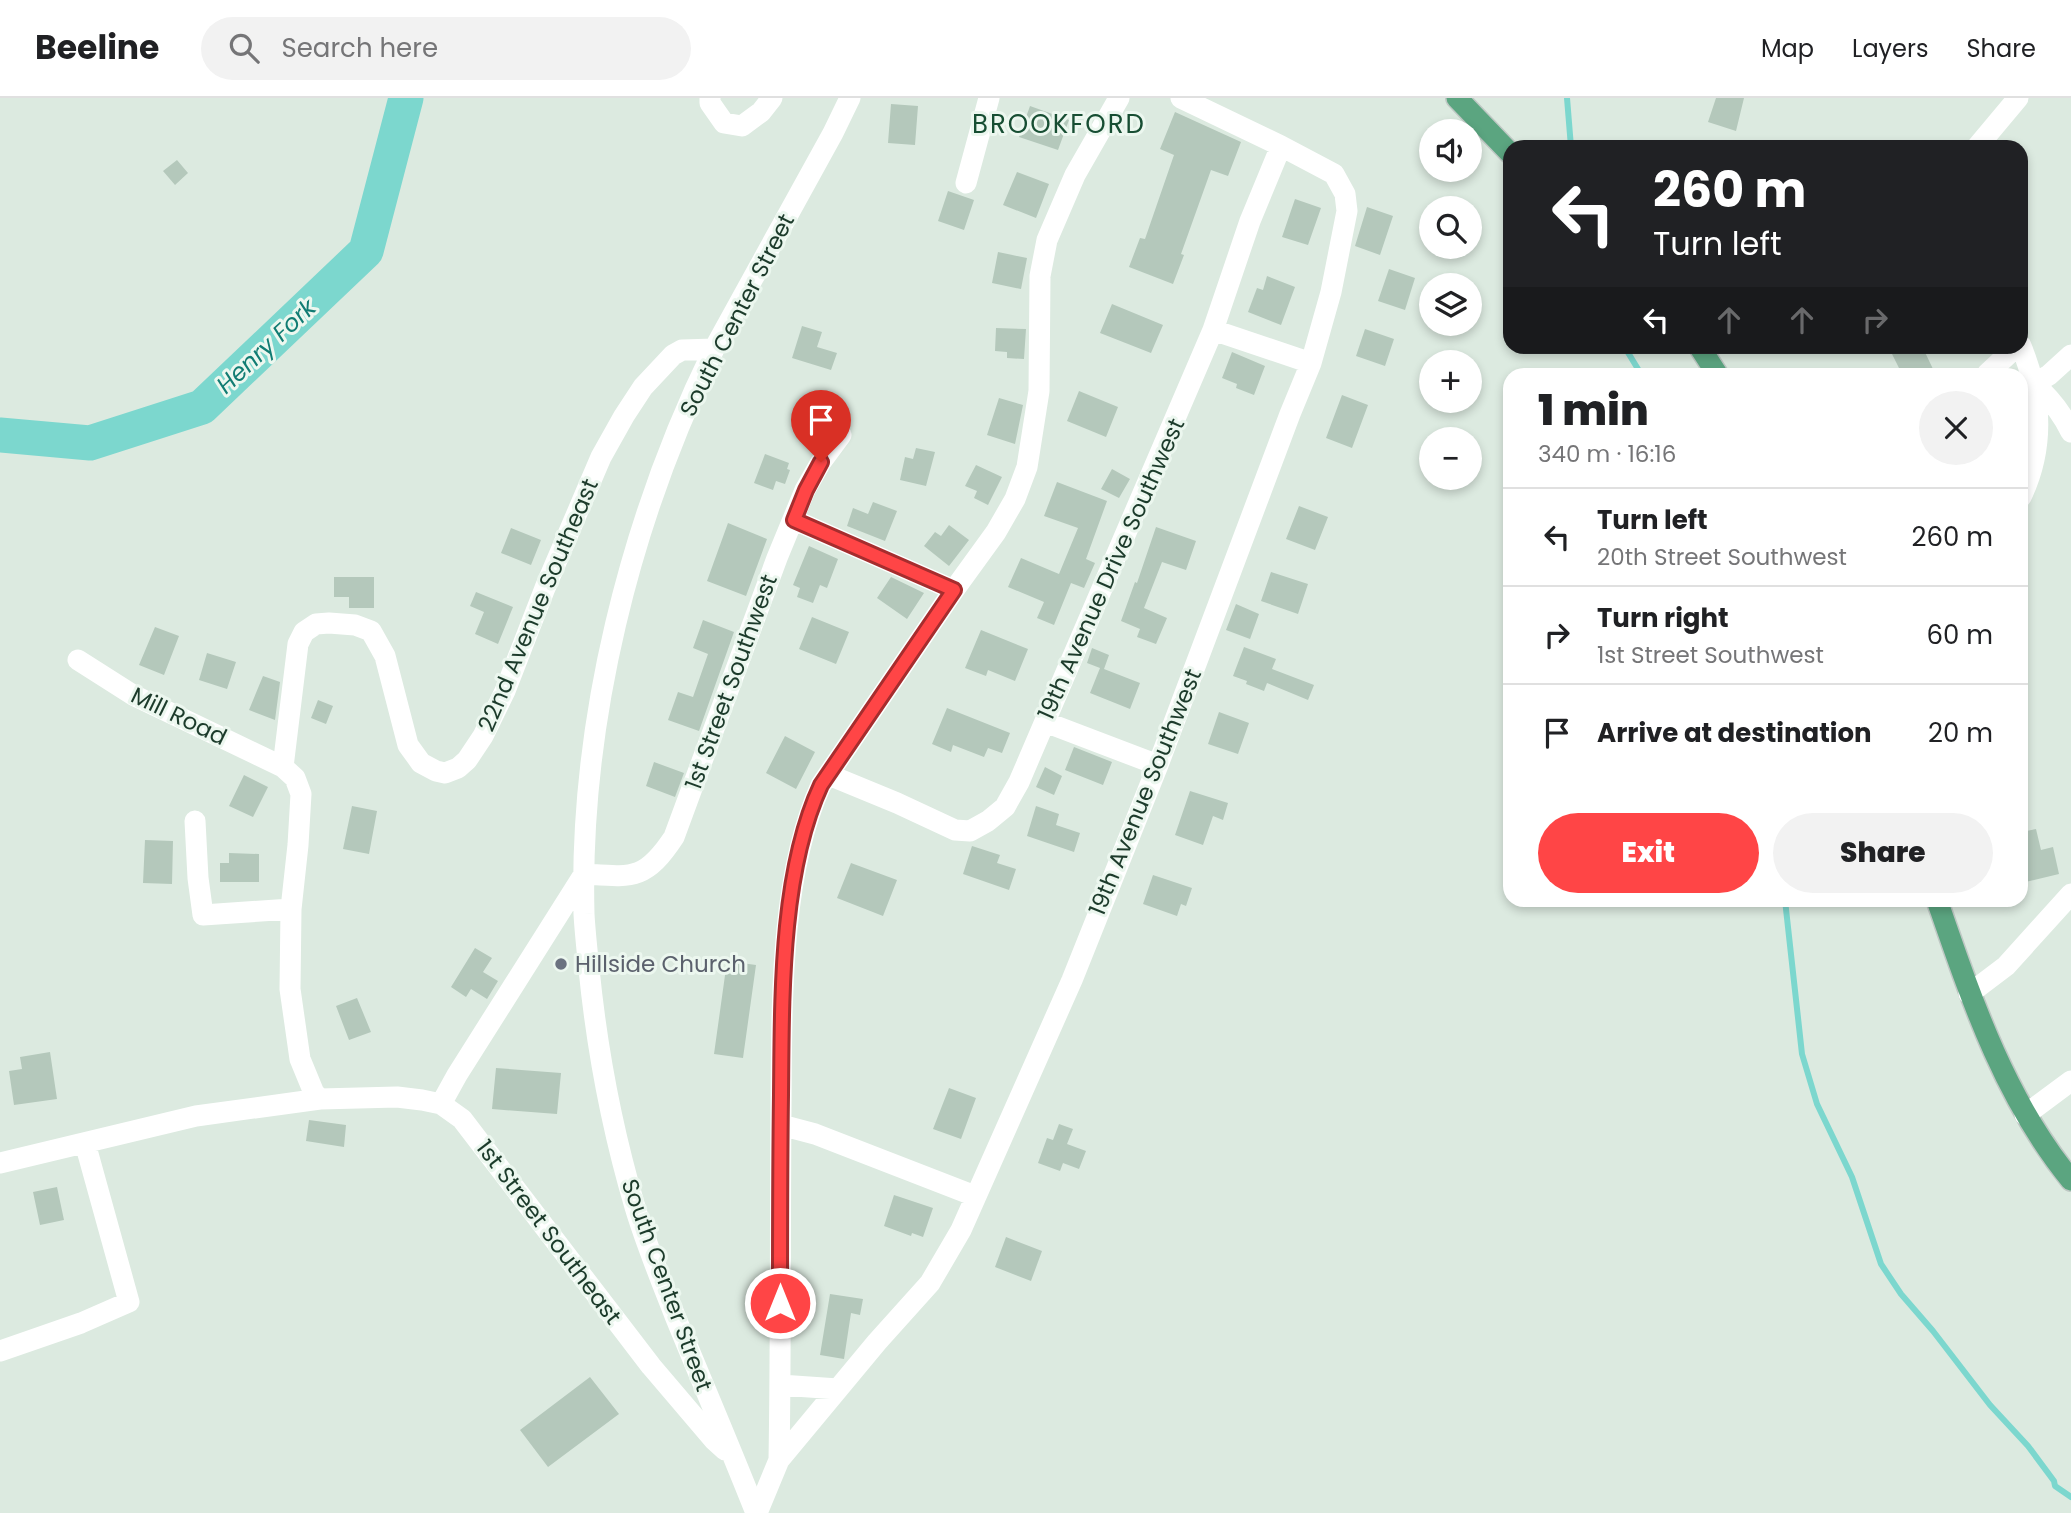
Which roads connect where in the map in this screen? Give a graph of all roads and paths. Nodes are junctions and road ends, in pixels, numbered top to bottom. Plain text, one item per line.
1 (710, 98) edge
2 (772, 98) edge
3 (850, 98) edge
4 (989, 98) edge
5 (1119, 98) edge
6 (1181, 98) edge
7 (1457, 98) edge
8 (2018, 98) edge
9 (1983, 140) edge
10 (1281, 146) junction
11 (1503, 146) edge
12 (966, 183) dead end
13 (1213, 331) junction
14 (714, 349) junction
15 (2010, 354) edge
16 (2071, 355) edge
17 (1311, 363) junction
18 (1994, 368) edge
19 (2028, 369) edge
20 (2034, 384) junction
21 (2071, 432) edge
22 (841, 435) dead end
23 (2028, 482) edge
24 (794, 520) junction
25 (954, 590) junction
26 (78, 660) dead end
27 (1045, 722) junction
28 (1158, 765) junction
29 (283, 767) junction
30 (830, 775) junction
31 (195, 821) dead end
32 (584, 874) junction
33 (2071, 894) edge
34 (1939, 907) edge
35 (291, 909) junction
36 (1969, 994) junction
37 (2071, 1081) edge
38 (320, 1099) junction
39 (442, 1104) junction
40 (2025, 1115) junction
41 (781, 1125) junction
42 (85, 1143) junction
43 (0, 1163) edge
44 (2071, 1180) edge
45 (975, 1196) junction
46 (0, 1351) edge
47 (780, 1385) junction
48 (838, 1389) junction
49 (732, 1457) junction
50 (779, 1460) junction
51 (757, 1513) edge

1 - 2 street
3 - 14 street, South Center Street
4 - 12 street
5 - 25 street
6 - 10 street, 19th Avenue Southwest
7 - 11 main road
8 - 9 street
10 - 13 street, 19th Avenue Drive Southwest
10 - 17 street, 19th Avenue Southwest
13 - 17 street
13 - 27 street, 19th Avenue Drive Southwest
14 - 29 street, 22nd Avenue Southeast
14 - 32 street, South Center Street
15 - 18 street
16 - 20 street
17 - 28 street, 19th Avenue Southwest
19 - 20 street
20 - 21 street
20 - 23 street
22 - 24 street, 1st Street Southwest
24 - 25 street
24 - 32 street, 1st Street Southwest
25 - 30 street
26 - 29 street, Mill Road
27 - 28 street
27 - 30 street, 19th Avenue Drive Southwest
28 - 45 street, 19th Avenue Southwest
29 - 35 street
30 - 41 street
31 - 35 street
32 - 39 street
32 - 49 street, South Center Street
33 - 36 street
34 - 36 main road
35 - 38 street
36 - 40 main road
37 - 40 street
38 - 39 street
38 - 42 street
39 - 49 street, 1st Street Southeast
40 - 44 main road
41 - 45 street
41 - 47 street
42 - 43 street
42 - 46 street
45 - 48 street, 19th Avenue Southwest
47 - 48 street
47 - 50 street
48 - 50 street, 19th Avenue Southwest
49 - 51 street, South Center Street
50 - 51 street, 19th Avenue Southwest

